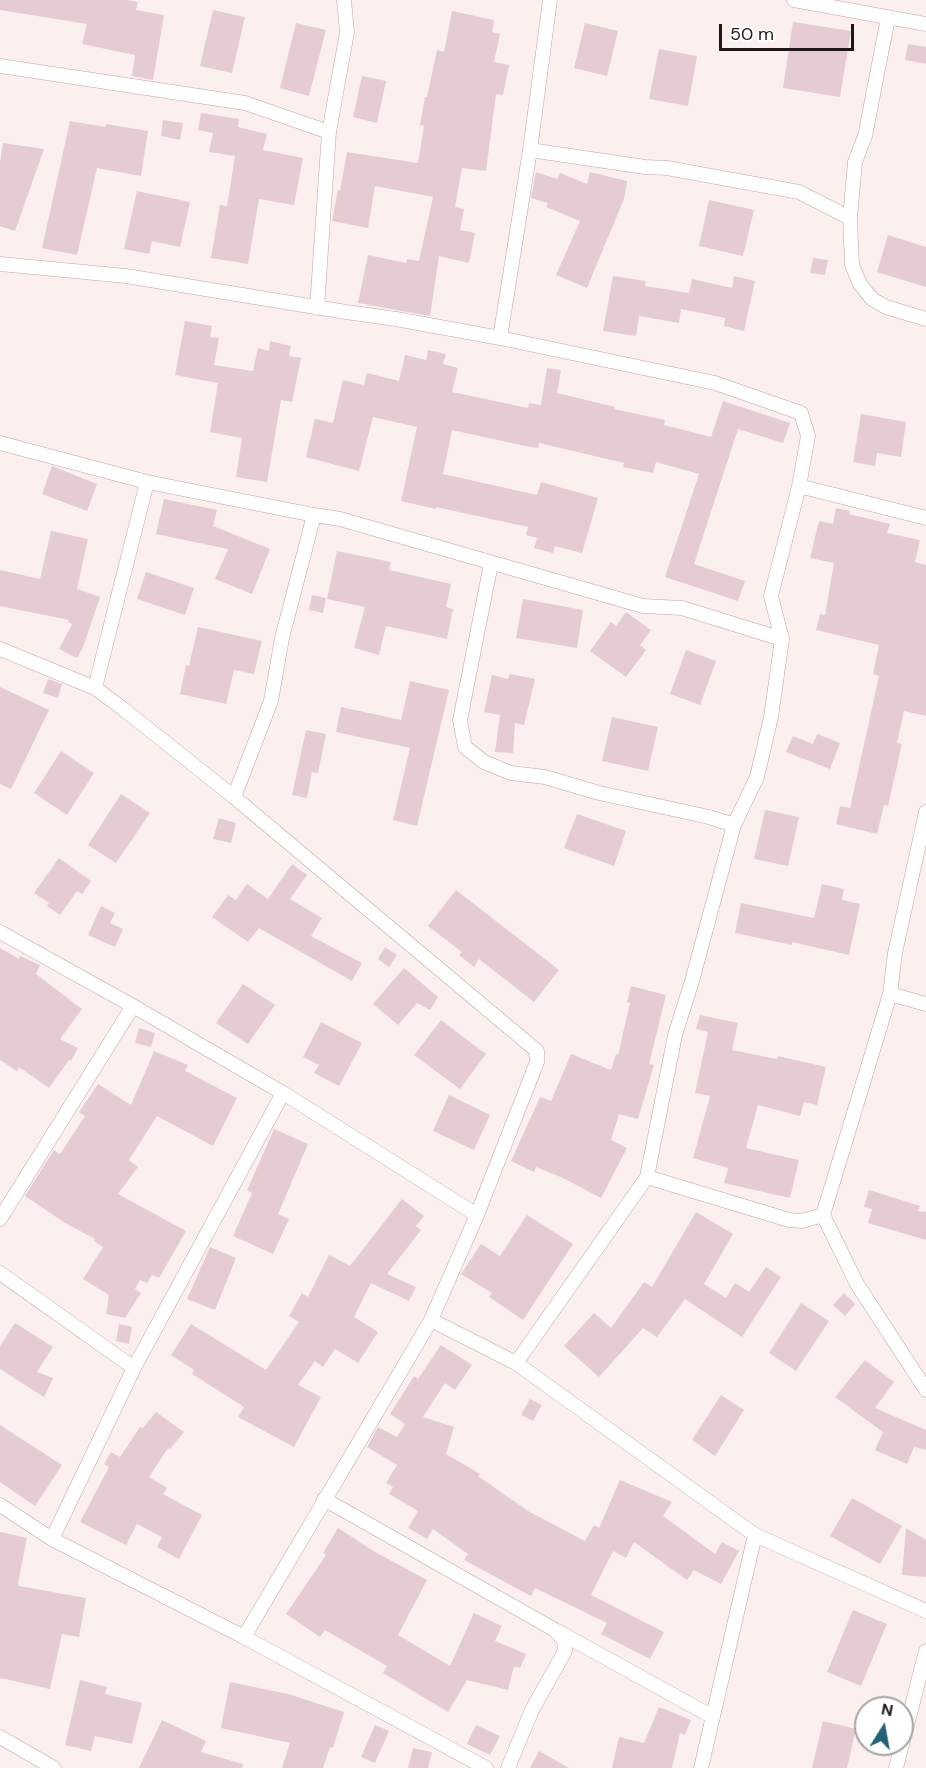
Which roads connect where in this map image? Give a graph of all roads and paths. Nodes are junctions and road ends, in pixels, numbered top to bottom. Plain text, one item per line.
1 (344, 0) edge
2 (550, 0) edge
3 (794, 0) edge
4 (888, 18) junction
5 (926, 24) edge
6 (0, 66) edge
7 (329, 132) junction
8 (530, 150) junction
9 (850, 218) junction
10 (0, 264) edge
11 (317, 308) junction
12 (926, 319) edge
13 (500, 338) junction
14 (0, 443) edge
15 (147, 482) junction
16 (799, 486) junction
17 (314, 515) junction
18 (926, 518) edge
19 (491, 564) junction
20 (782, 639) junction
21 (0, 649) edge
22 (94, 688) junction
23 (234, 797) junction
24 (926, 812) edge
25 (734, 825) junction
26 (0, 932) edge
27 (890, 994) junction
28 (926, 1004) edge
29 (133, 1006) junction
30 (283, 1092) junction
31 (647, 1177) junction
32 (477, 1215) junction
33 (824, 1215) junction
34 (0, 1219) edge
35 (0, 1273) edge
36 (431, 1320) junction
37 (516, 1363) junction
38 (134, 1368) junction
39 (926, 1390) edge
40 (324, 1499) junction
41 (0, 1504) edge
42 (755, 1535) junction
43 (52, 1539) junction
44 (926, 1611) edge
45 (555, 1630) junction
46 (244, 1637) junction
47 (926, 1651) edge
48 (713, 1717) junction
49 (0, 1737) edge
50 (54, 1768) edge
51 (486, 1768) edge
52 (508, 1768) edge
53 (701, 1768) edge
54 (896, 1768) edge

1 - 7 street
2 - 8 street
3 - 4 street
4 - 5 street
4 - 9 street
6 - 7 street
7 - 11 street
8 - 9 street
8 - 13 street
9 - 12 street
10 - 11 street
11 - 13 street
13 - 16 street
14 - 15 street
15 - 17 street
15 - 22 street
16 - 18 street
16 - 20 street
17 - 19 street
17 - 23 street
19 - 20 street
19 - 25 street
20 - 25 street
21 - 22 street
22 - 23 street
23 - 32 street
24 - 27 street
25 - 31 street
26 - 29 street
27 - 28 street
27 - 33 street
29 - 30 street
29 - 34 street
30 - 32 street
30 - 38 street
31 - 33 street
31 - 37 street
32 - 36 street
33 - 39 street
35 - 38 street
36 - 37 street
36 - 40 street
37 - 42 street
38 - 43 street
40 - 45 street
40 - 46 street
41 - 43 street
42 - 44 street
42 - 48 street
43 - 46 street
45 - 48 street
45 - 52 street
46 - 51 street
47 - 54 street
48 - 53 street
49 - 50 street

